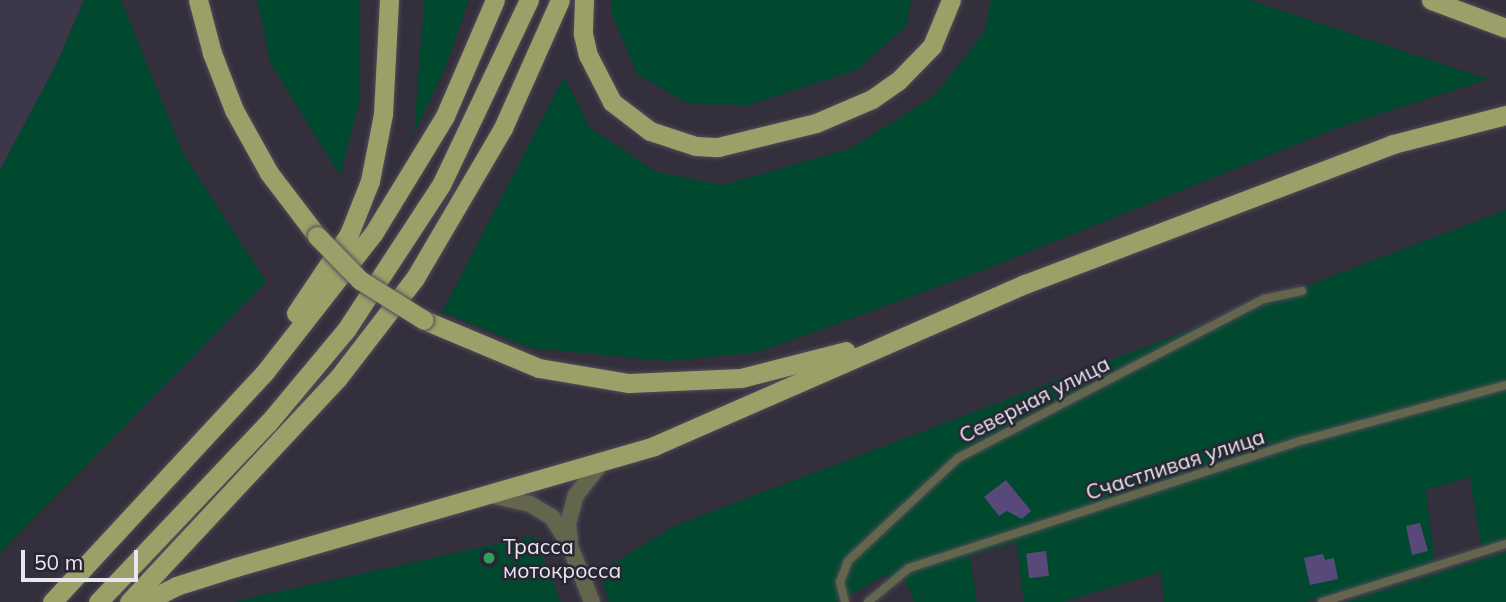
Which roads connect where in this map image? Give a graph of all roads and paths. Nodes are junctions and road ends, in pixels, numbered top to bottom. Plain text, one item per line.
1 (198, 0) edge
2 (389, 0) edge
3 (495, 0) edge
4 (529, 0) edge
5 (560, 0) edge
6 (584, 0) edge
7 (951, 0) edge
8 (1431, 0) edge
9 (1506, 28) edge
10 (1506, 115) edge
11 (1302, 290) dead end
12 (908, 333) junction
13 (265, 372) junction
14 (1506, 385) edge
15 (604, 461) junction
16 (488, 495) junction
17 (1506, 544) edge
18 (570, 546) junction
19 (52, 602) edge
20 (98, 602) edge
21 (129, 602) edge
22 (145, 602) edge
23 (592, 602) edge
24 (845, 602) edge
25 (868, 602) edge
26 (1322, 602) edge

1 - 12 highway, bridge
2 - 13 highway
3 - 13 highway
4 - 20 highway
5 - 21 highway
6 - 7 highway
8 - 9 highway
10 - 12 highway
11 - 24 lane, Северная улица
12 - 15 highway
13 - 19 highway
14 - 25 lane, Счастливая улица
15 - 16 highway
15 - 18 street
16 - 18 street
16 - 22 highway
17 - 26 lane
18 - 23 street

